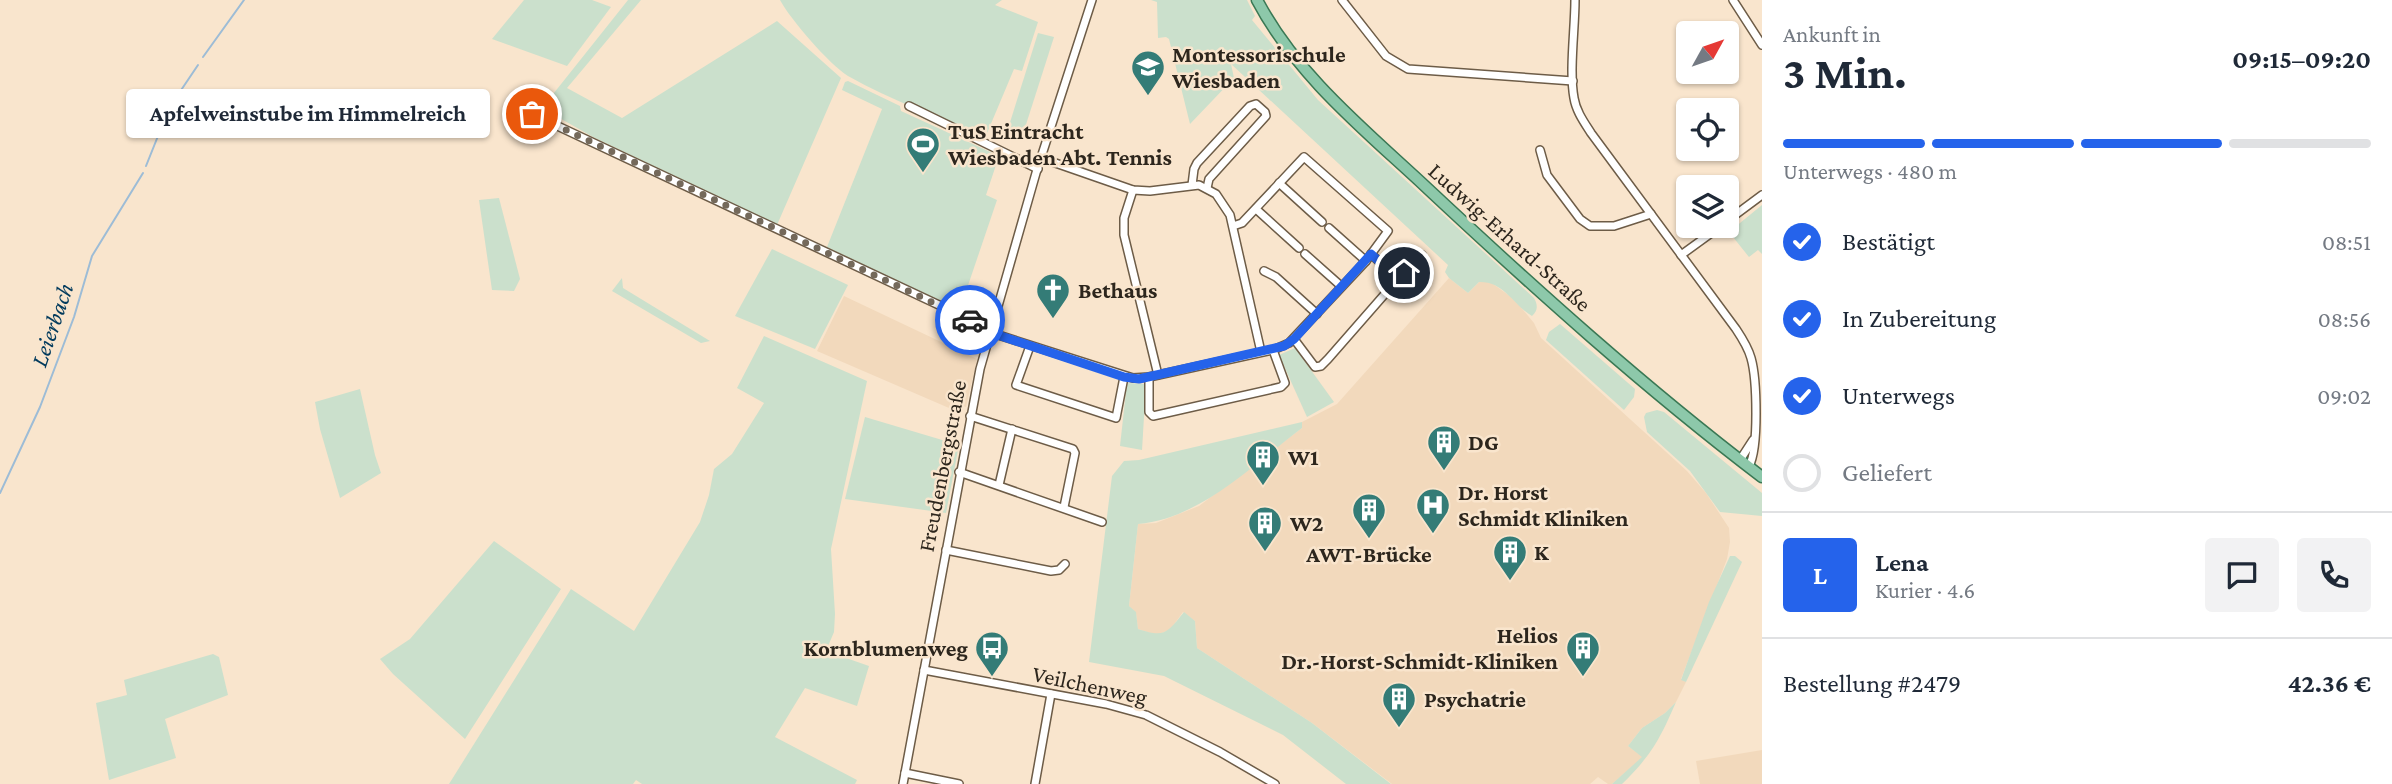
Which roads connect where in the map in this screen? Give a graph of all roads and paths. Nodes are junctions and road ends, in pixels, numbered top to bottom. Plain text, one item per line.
1 (1092, 0) edge
2 (1257, 0) edge
3 (1342, 0) edge
4 (1575, 0) edge
5 (1733, 0) edge
6 (1762, 46) edge
7 (1573, 81) junction
8 (909, 106) dead end
9 (532, 114) dead end
10 (1540, 150) dead end
11 (1041, 158) junction
12 (1038, 169) junction
13 (1279, 183) junction
14 (1192, 185) junction
15 (1207, 188) junction
16 (1133, 190) junction
17 (1762, 195) edge
18 (1256, 209) junction
19 (1739, 212) edge
20 (1651, 214) junction
21 (1233, 226) junction
22 (1704, 238) edge
23 (1681, 254) junction
24 (1422, 255) dead end
25 (1368, 257) junction
26 (1264, 271) dead end
27 (1398, 279) junction
28 (1341, 286) junction
29 (1317, 314) junction
30 (990, 331) junction
31 (1294, 339) junction
32 (1030, 346) junction
33 (1273, 349) junction
34 (1261, 352) junction
35 (1158, 375) junction
36 (1124, 377) junction
37 (1149, 377) junction
38 (970, 416) junction
39 (1012, 429) junction
40 (1744, 463) junction
41 (960, 472) junction
42 (1762, 477) edge
43 (999, 485) junction
44 (1064, 507) junction
45 (1101, 522) dead end
46 (946, 550) junction
47 (1065, 564) dead end
48 (924, 670) junction
49 (1051, 694) junction
50 (905, 773) junction
51 (903, 784) edge
52 (959, 784) edge
53 (1035, 784) edge
54 (1275, 784) edge

1 - 11 street, Freudenbergstraße
2 - 40 main road, Ludwig-Erhard-Straße
3 - 7 street
4 - 7 street
5 - 6 street
7 - 20 street
8 - 12 street
9 - 30 street
10 - 20 street
11 - 12 street, Freudenbergstraße
11 - 16 street
12 - 30 street, Freudenbergstraße
13 - 18 street
13 - 25 street
13 - 25 street
14 - 15 street
14 - 15 street
14 - 16 street
15 - 21 street
16 - 35 street
17 - 19 street
18 - 21 street
18 - 28 street
20 - 23 street
21 - 34 street
22 - 23 street
23 - 40 street
24 - 27 street
25 - 27 street
25 - 28 street
26 - 29 street
27 - 31 street
28 - 29 street
29 - 31 street
30 - 32 street
30 - 38 street, Freudenbergstraße
31 - 33 street
32 - 36 street
32 - 36 street
33 - 34 street
33 - 37 street
34 - 35 street
35 - 37 street
36 - 37 street
38 - 39 street
38 - 41 street, Freudenbergstraße
39 - 43 street
39 - 44 street
40 - 42 main road, Ludwig-Erhard-Straße
41 - 43 street
41 - 46 street, Freudenbergstraße
43 - 44 street
44 - 45 street
46 - 47 street
46 - 48 street, Freudenbergstraße
48 - 49 street, Veilchenweg
48 - 50 street, Freudenbergstraße
49 - 53 street
49 - 54 street, Veilchenweg
50 - 51 street, Freudenbergstraße
50 - 52 street

